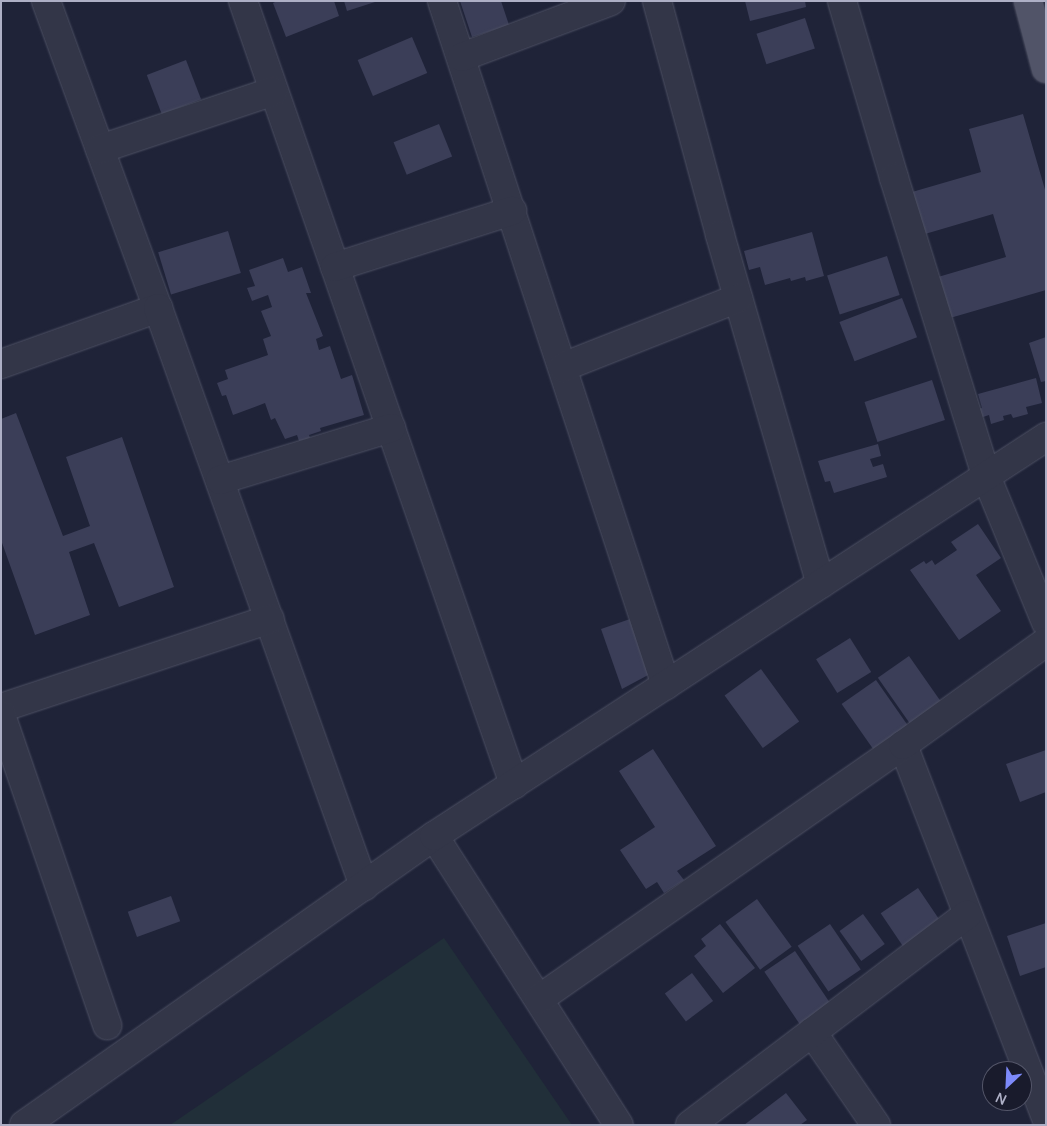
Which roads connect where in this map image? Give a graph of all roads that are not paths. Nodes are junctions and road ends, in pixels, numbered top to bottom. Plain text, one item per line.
1 (46, 1) edge
2 (243, 1) edge
3 (442, 1) edge
4 (611, 1) edge
5 (657, 1) edge
6 (842, 1) edge
7 (1028, 1) edge
8 (462, 57) junction
9 (1046, 69) edge
10 (274, 91) junction
11 (100, 149) junction
12 (512, 211) junction
13 (335, 267) junction
14 (738, 298) junction
15 (158, 308) junction
16 (1, 364) edge
17 (563, 367) junction
18 (391, 428) junction
19 (1046, 437) edge
20 (986, 476) junction
21 (220, 480) junction
22 (821, 584) junction
23 (270, 619) junction
24 (1046, 622) edge
25 (1046, 642) edge
26 (666, 685) junction
27 (1, 708) edge
28 (1, 715) edge
29 (904, 745) junction
30 (514, 784) junction
31 (434, 836) junction
32 (364, 886) junction
33 (967, 915) junction
34 (539, 999) junction
35 (107, 1025) dead end
36 (812, 1032) junction
37 (1046, 1117) edge
38 (24, 1125) edge
39 (619, 1125) edge
40 (690, 1125) edge
41 (876, 1125) edge

1 - 11 street
2 - 10 street
3 - 8 street
4 - 8 street
5 - 14 street
6 - 20 street
7 - 9 main road
8 - 12 street
10 - 11 street
10 - 13 street
11 - 15 street
12 - 13 street
12 - 17 street
13 - 18 street
14 - 17 street
14 - 22 street
15 - 16 street
15 - 21 street
17 - 26 street
18 - 21 street
18 - 30 street
19 - 20 street
20 - 22 street
20 - 24 street
21 - 23 street
22 - 26 street
23 - 27 street
23 - 32 street
25 - 29 street
26 - 30 street
28 - 35 street
29 - 33 street
29 - 34 street
30 - 31 street
31 - 32 street
31 - 34 street
32 - 38 street
33 - 36 street
33 - 37 street
34 - 39 street
36 - 40 street
36 - 41 street

